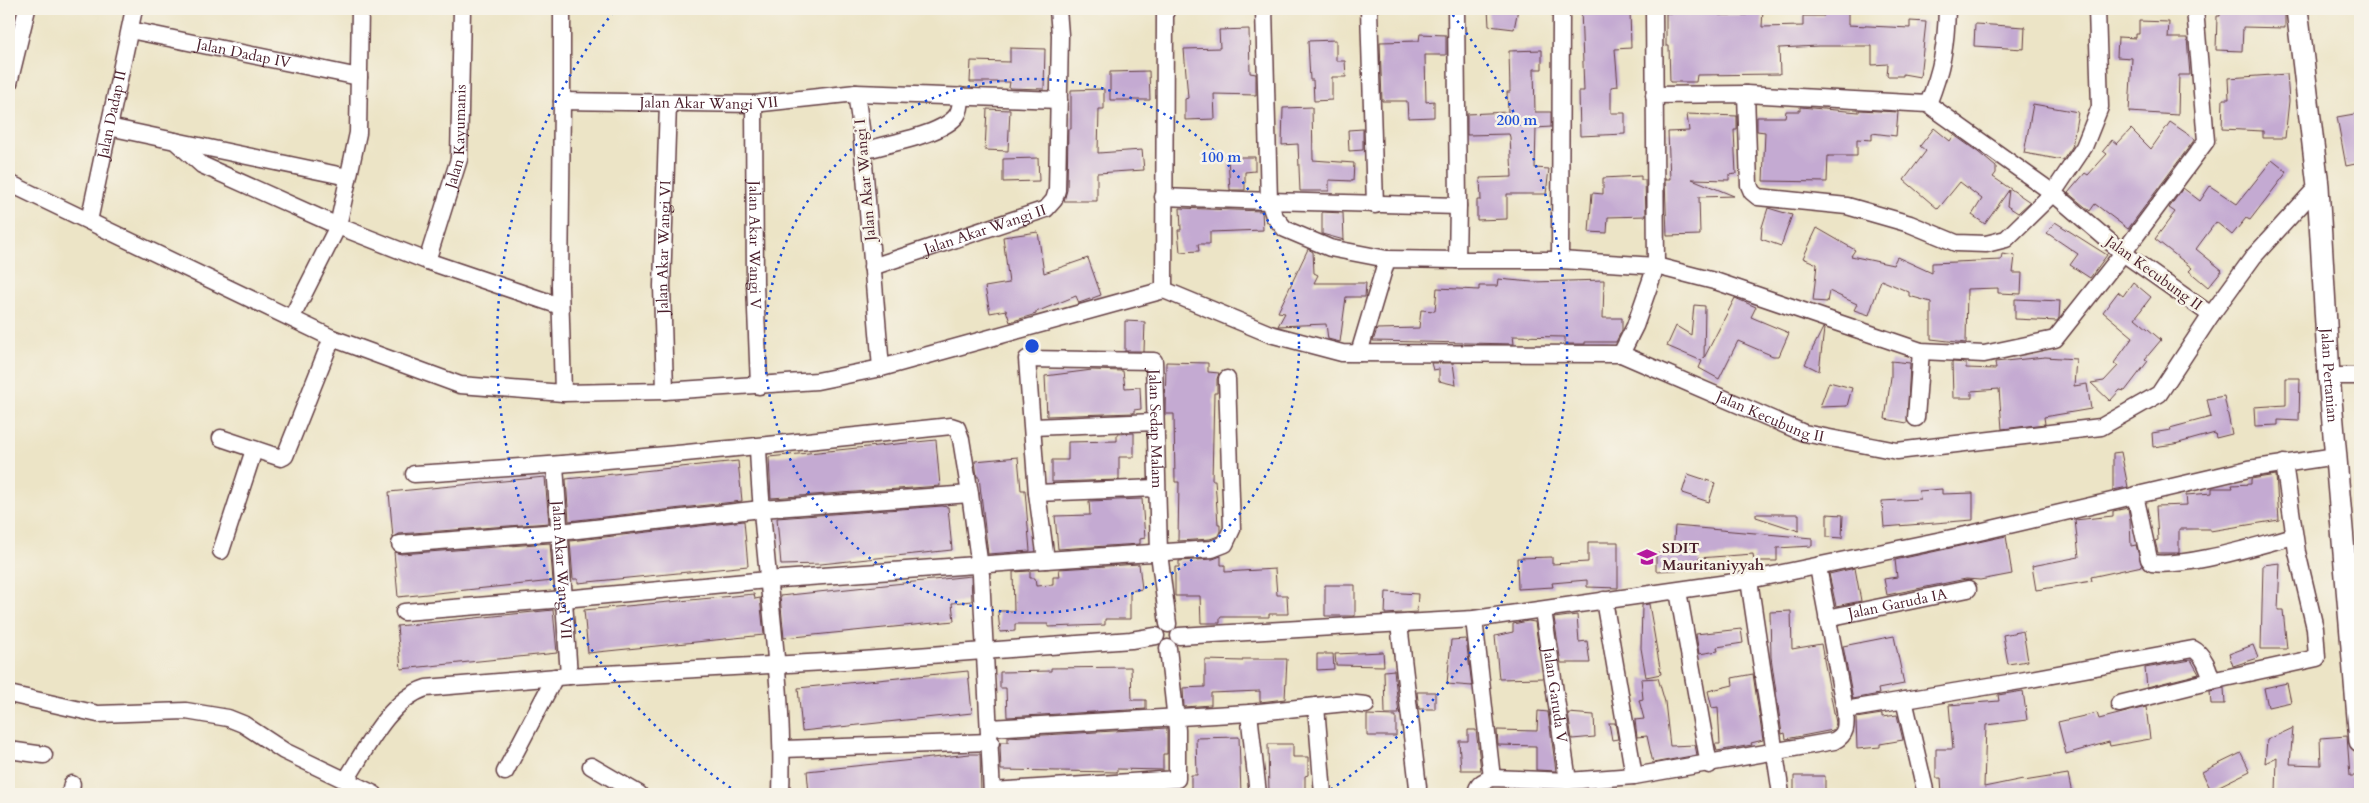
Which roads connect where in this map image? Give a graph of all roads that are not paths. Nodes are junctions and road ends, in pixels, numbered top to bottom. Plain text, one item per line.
1 (27, 9) edge
2 (134, 9) edge
3 (360, 9) edge
4 (462, 9) edge
5 (562, 9) edge
6 (1058, 9) edge
7 (1165, 9) edge
8 (1264, 9) edge
9 (1369, 9) edge
10 (1456, 9) edge
11 (1561, 9) edge
12 (1654, 9) edge
13 (1947, 9) edge
14 (2097, 9) edge
15 (2195, 9) edge
16 (2297, 9) edge
17 (130, 30) junction
18 (358, 77) junction
19 (9, 83) edge
20 (856, 92) junction
21 (1746, 94) junction
22 (1654, 95) junction
23 (961, 96) junction
24 (1059, 100) junction
25 (562, 101) junction
26 (668, 104) junction
27 (754, 104) junction
28 (1928, 104) junction
29 (109, 127) junction
30 (175, 141) junction
31 (862, 151) junction
32 (348, 177) junction
33 (9, 183) edge
34 (2318, 186) junction
35 (2053, 193) junction
36 (1163, 197) junction
37 (1269, 201) junction
38 (1376, 205) junction
39 (1458, 206) junction
40 (89, 221) junction
41 (338, 226) junction
42 (2124, 253) junction
43 (1387, 259) junction
44 (1457, 260) junction
45 (1560, 260) junction
46 (428, 261) junction
47 (1656, 266) junction
48 (872, 268) junction
49 (1164, 290) junction
50 (560, 306) junction
51 (2211, 315) junction
52 (292, 317) junction
53 (332, 338) junction
54 (1921, 352) junction
55 (1359, 353) junction
56 (1621, 354) junction
57 (881, 368) junction
58 (2329, 376) junction
59 (2360, 376) edge
60 (1227, 379) dead end
61 (759, 386) junction
62 (665, 391) junction
63 (563, 393) junction
64 (1916, 418) dead end
65 (1155, 422) junction
66 (1034, 426) junction
67 (221, 438) dead end
68 (758, 447) junction
69 (254, 450) junction
70 (2336, 456) junction
71 (2284, 463) junction
72 (555, 465) junction
73 (414, 474) dead end
74 (1156, 488) junction
75 (970, 494) junction
76 (1037, 494) junction
77 (2135, 496) junction
78 (761, 509) junction
79 (560, 532) junction
80 (2294, 536) junction
81 (400, 544) dead end
82 (221, 551) dead end
83 (1159, 553) junction
84 (1046, 560) junction
85 (980, 565) junction
86 (1818, 568) junction
87 (768, 580) junction
88 (1748, 580) junction
89 (1968, 589) dead end
90 (1678, 591) junction
91 (564, 599) junction
92 (1604, 600) junction
93 (1543, 610) junction
94 (404, 612) dead end
95 (1827, 618) junction
96 (1474, 619) junction
97 (1399, 624) junction
98 (1168, 636) junction
99 (984, 651) junction
100 (777, 664) junction
101 (562, 676) junction
102 (2211, 681) junction
103 (9, 694) edge
104 (1904, 700) junction
105 (2118, 704) dead end
106 (1316, 706) junction
107 (1366, 706) dead end
108 (1845, 710) junction
109 (1249, 714) junction
110 (1175, 718) junction
111 (990, 735) junction
112 (2360, 741) edge
113 (9, 750) edge
114 (783, 750) junction
115 (1775, 750) junction
116 (44, 756) dead end
117 (1710, 765) junction
118 (592, 766) dead end
119 (505, 772) dead end
120 (1634, 776) junction
121 (1492, 778) junction
122 (346, 780) junction
123 (1568, 781) junction
124 (1418, 787) dead end
125 (992, 793) edge
126 (374, 794) edge
127 (639, 794) edge
128 (781, 794) edge
129 (1258, 794) edge
130 (1323, 794) edge
131 (1476, 794) edge
132 (1781, 794) edge
133 (1926, 794) edge

1 - 19 street
2 - 17 street, Jalan Dadap II
3 - 18 street
4 - 46 street, Jalan Kayumanis
5 - 25 street
6 - 24 street, Jalan Akar Wangi II
7 - 36 street
8 - 37 street
9 - 38 street
10 - 39 street
11 - 45 street
12 - 22 street
13 - 28 street
14 - 35 street
15 - 42 street
16 - 34 street, Jalan Pertanian
17 - 18 street, Jalan Dadap IV
17 - 29 street, Jalan Dadap II
18 - 32 street
20 - 23 street, Jalan Akar Wangi VII
20 - 27 street, Jalan Akar Wangi VII
20 - 31 street, Jalan Akar Wangi I
21 - 22 street
21 - 28 street
21 - 35 street
22 - 47 street
23 - 24 street, Jalan Akar Wangi VII
23 - 31 street
24 - 48 street, Jalan Akar Wangi II
25 - 26 street, Jalan Akar Wangi VII
25 - 50 street
26 - 27 street, Jalan Akar Wangi VII
26 - 62 street, Jalan Akar Wangi VI
27 - 61 street, Jalan Akar Wangi V
28 - 35 street, Jalan Kecubung II
29 - 30 street
29 - 40 street, Jalan Dadap II
30 - 32 street
30 - 41 street
31 - 48 street, Jalan Akar Wangi I
32 - 41 street
33 - 40 street
34 - 51 street
34 - 58 street, Jalan Pertanian
35 - 42 street, Jalan Kecubung II
36 - 37 street
36 - 49 street
37 - 38 street
37 - 43 street
38 - 39 street
39 - 44 street
40 - 52 street
41 - 46 street
41 - 52 street
42 - 51 street, Jalan Kecubung II
42 - 54 street
43 - 44 street
43 - 55 street
44 - 45 street
45 - 47 street
46 - 50 street
47 - 54 street
47 - 56 street
48 - 57 street, Jalan Akar Wangi I
49 - 55 street, Jalan Kecubung II
49 - 57 street
50 - 63 street
51 - 56 street, Jalan Kecubung II
52 - 53 street
53 - 63 street
53 - 69 street
54 - 64 street
55 - 56 street, Jalan Kecubung II
57 - 61 street
58 - 59 street
58 - 70 street, Jalan Pertanian
60 - 83 street
61 - 62 street
62 - 63 street
65 - 66 street
65 - 66 street, Jalan Sedap Malam
65 - 74 street, Jalan Sedap Malam
66 - 76 street
67 - 69 street
68 - 72 street
68 - 75 street
68 - 78 street
69 - 82 street
70 - 71 street
70 - 112 street, Jalan Pertanian
71 - 77 street
71 - 80 street
72 - 73 street
72 - 79 street, Jalan Akar Wangi VII
74 - 76 street
74 - 83 street, Jalan Sedap Malam
75 - 78 street
75 - 85 street
76 - 84 street
77 - 80 street
77 - 86 street
78 - 79 street
78 - 87 street
79 - 81 street
79 - 91 street, Jalan Akar Wangi VII
80 - 102 street
83 - 84 street
83 - 98 street, Jalan Sedap Malam
84 - 85 street
85 - 87 street
85 - 99 street
86 - 88 street
86 - 95 street
87 - 91 street
87 - 100 street
88 - 90 street
88 - 115 street
89 - 95 street, Jalan Garuda IA
90 - 92 street
90 - 117 street
91 - 94 street
91 - 101 street, Jalan Akar Wangi VII
92 - 93 street
92 - 120 street
93 - 96 street
93 - 123 street, Jalan Garuda V
95 - 108 street
96 - 97 street
96 - 121 street
97 - 98 street
97 - 124 street
98 - 99 street
98 - 110 street, Jalan Sedap Malam
99 - 100 street
99 - 111 street
100 - 101 street
100 - 114 street
101 - 119 street
101 - 122 street
102 - 104 street
102 - 105 street
103 - 122 street
104 - 108 street
104 - 133 street
106 - 107 street
106 - 109 street
106 - 130 street
108 - 115 street
109 - 110 street
109 - 129 street
110 - 111 street
110 - 125 street, Jalan Sedap Malam
111 - 114 street
111 - 125 street
113 - 116 street
114 - 128 street
115 - 117 street
115 - 132 street
117 - 120 street
118 - 127 street
120 - 123 street
121 - 123 street
121 - 131 street
122 - 126 street

